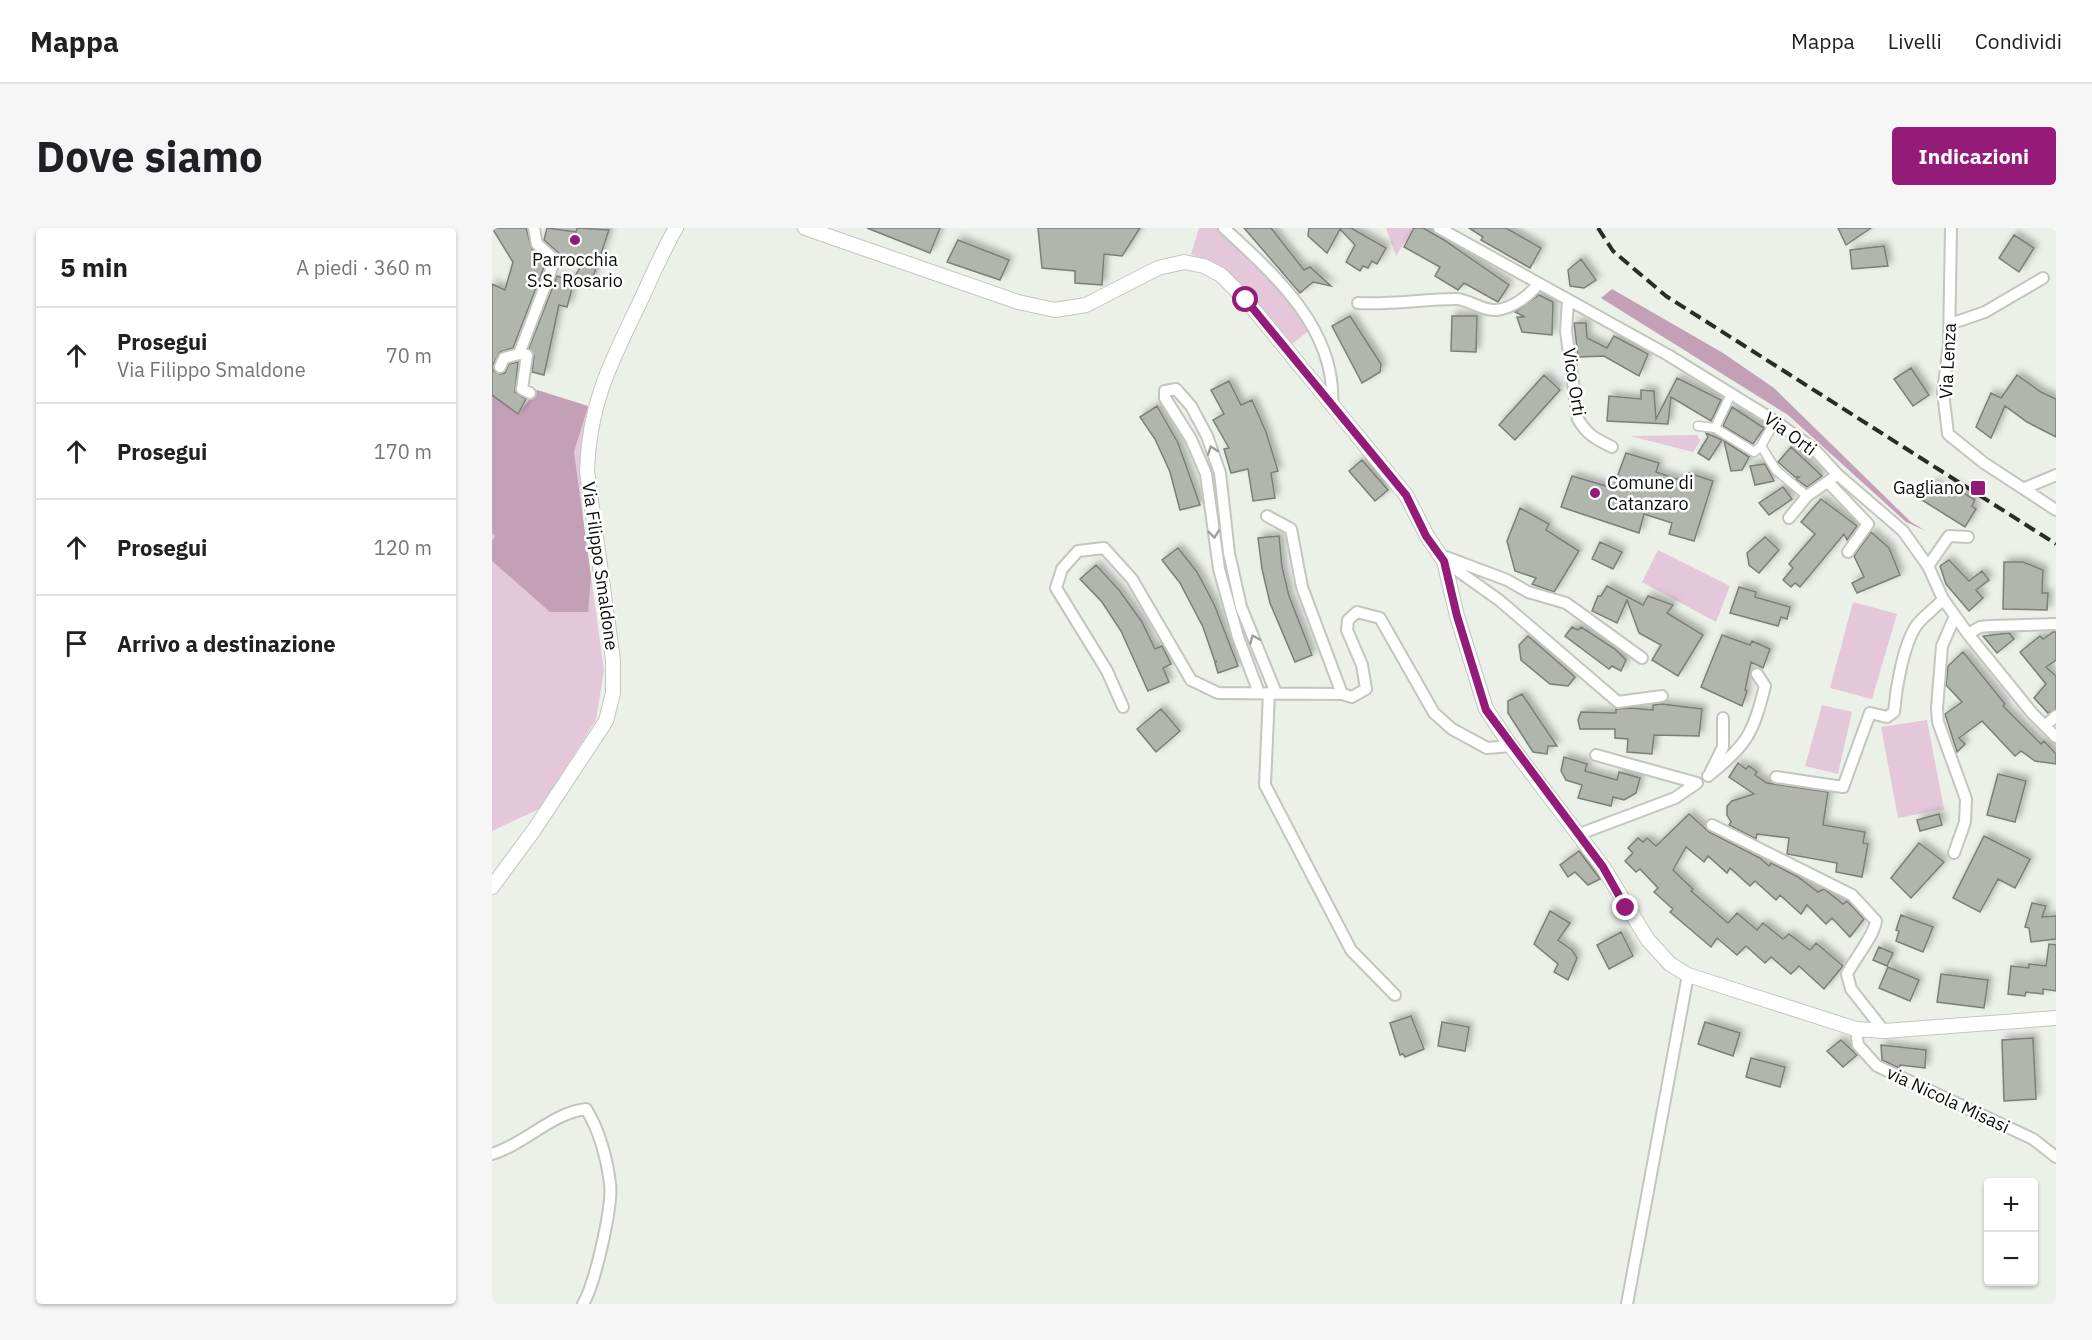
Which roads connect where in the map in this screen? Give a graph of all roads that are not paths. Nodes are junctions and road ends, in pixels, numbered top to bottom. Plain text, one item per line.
1 (534, 228) edge
2 (676, 228) edge
3 (805, 228) edge
4 (1224, 228) edge
5 (1439, 228) edge
6 (1951, 228) edge
7 (2043, 278) dead end
8 (1538, 284) junction
9 (1568, 300) junction
10 (1358, 303) dead end
11 (1950, 324) junction
12 (519, 354) junction
13 (500, 367) dead end
14 (530, 393) dead end
15 (1731, 394) junction
16 (1332, 405) junction
17 (1775, 421) junction
18 (1698, 426) dead end
19 (1715, 428) junction
20 (1761, 446) junction
21 (1612, 447) dead end
22 (1838, 474) junction
23 (2056, 475) edge
24 (1828, 482) junction
25 (2025, 488) junction
26 (1807, 496) junction
27 (2056, 510) edge
28 (1267, 516) dead end
29 (1789, 518) dead end
30 (1968, 537) dead end
31 (1848, 552) dead end
32 (1442, 558) junction
33 (1928, 566) junction
34 (1943, 599) junction
35 (1955, 616) junction
36 (2056, 624) edge
37 (1968, 634) junction
38 (1642, 658) dead end
39 (1757, 674) dead end
40 (1268, 693) junction
41 (1342, 694) junction
42 (1662, 696) dead end
43 (1123, 707) dead end
44 (2056, 716) edge
45 (1723, 718) dead end
46 (2045, 726) junction
47 (2056, 738) edge
48 (1511, 746) junction
49 (1596, 755) dead end
50 (1708, 776) junction
51 (1776, 777) dead end
52 (1697, 783) junction
53 (1712, 825) dead end
54 (1577, 835) junction
55 (1954, 853) dead end
56 (492, 886) edge
57 (1689, 975) junction
58 (1395, 995) dead end
59 (2056, 1018) edge
60 (1856, 1029) junction
61 (1884, 1031) junction
62 (492, 1154) edge
63 (2056, 1157) edge
64 (583, 1304) edge
65 (1627, 1304) edge

1 - 12 street
2 - 56 street, Via Filippo Smaldone
3 - 16 street
4 - 16 street
5 - 8 street, Via Orti
6 - 11 street, Via Lenza
7 - 11 street
8 - 9 street, Via Orti
8 - 10 street
9 - 15 street, Via Orti
9 - 21 street, Vico Orti
11 - 25 street, Via Lenza
12 - 13 street
12 - 14 street
15 - 17 street, Via Orti
15 - 19 street
16 - 32 street
17 - 20 street
17 - 22 street, Via Orti
18 - 19 street
19 - 20 street
20 - 26 street
22 - 24 street
22 - 33 street, Via Orti
23 - 25 street
24 - 26 street
24 - 31 street
25 - 27 street, Via Lenza
26 - 29 street
28 - 41 street
30 - 33 street
32 - 38 street
32 - 42 street
32 - 48 street
33 - 34 street, Via Orti
34 - 35 street, Via Orti
34 - 51 street
35 - 37 street, Via Orti
35 - 55 street
36 - 37 street
37 - 46 street, Via Orti
39 - 50 street
40 -> 40 street
40 - 41 street
40 - 43 street
40 - 58 street
41 - 48 street
44 - 46 street
45 - 50 street
46 - 47 street, Via Orti
48 - 54 street
49 - 52 street
50 - 52 street
52 - 54 street
53 - 61 street
54 - 57 street
57 - 60 street
57 - 65 street
59 - 61 street
60 - 61 street
60 - 63 street, via Nicola Misasi
62 - 64 street

